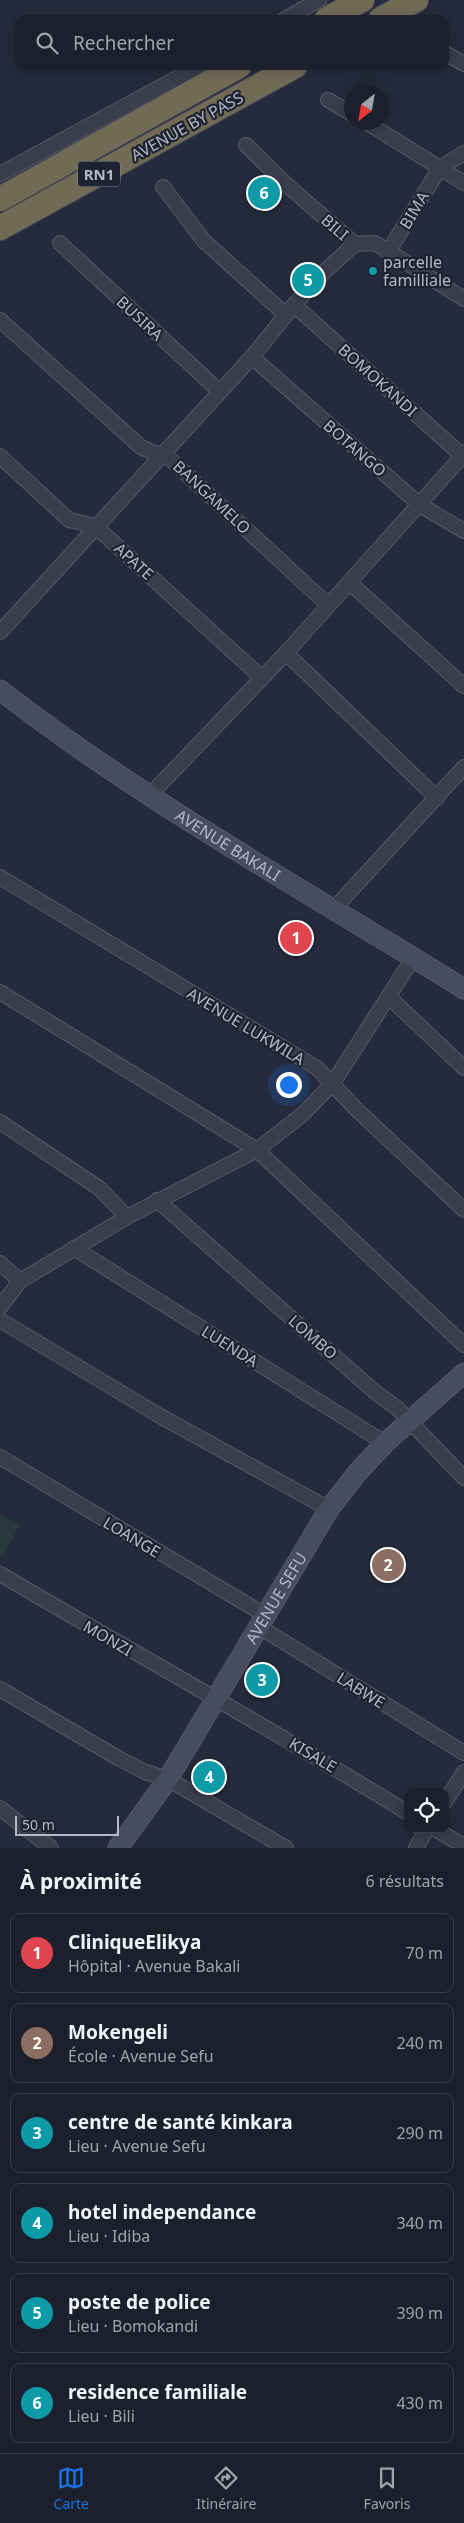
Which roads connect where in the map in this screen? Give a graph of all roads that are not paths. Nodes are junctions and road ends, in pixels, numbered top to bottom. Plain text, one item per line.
1 (319, 0) edge
2 (362, 0) edge
3 (416, 0) edge
4 (292, 15) edge
5 (334, 15) edge
6 (389, 15) edge
7 (449, 55) edge
8 (464, 64) edge
9 (196, 70) edge
10 (229, 70) edge
11 (288, 70) edge
12 (178, 90) junction
13 (328, 100) dead end
14 (344, 109) edge
15 (197, 120) junction
16 (379, 130) edge
17 (246, 145) dead end
18 (464, 152) edge
19 (440, 168) junction
20 (0, 174) edge
21 (464, 183) edge
22 (163, 187) dead end
23 (0, 198) edge
24 (0, 228) edge
25 (60, 243) dead end
26 (355, 244) junction
27 (388, 252) junction
28 (464, 299) edge
29 (290, 310) junction
30 (0, 320) edge
31 (252, 357) junction
32 (220, 392) junction
33 (165, 454) junction
34 (464, 454) edge
35 (0, 456) edge
36 (420, 505) junction
37 (96, 526) junction
38 (464, 531) edge
39 (350, 582) junction
40 (328, 605) junction
41 (0, 632) edge
42 (286, 653) junction
43 (262, 678) junction
44 (464, 686) edge
45 (0, 690) edge
46 (462, 773) edge
47 (150, 796) junction
48 (437, 798) junction
49 (0, 877) edge
50 (332, 911) junction
51 (414, 958) junction
52 (464, 989) edge
53 (0, 992) edge
54 (389, 997) junction
55 (464, 1068) edge
56 (333, 1083) junction
57 (0, 1122) edge
58 (257, 1150) junction
59 (158, 1200) junction
60 (464, 1210) edge
61 (127, 1217) junction
62 (74, 1248) junction
63 (0, 1262) edge
64 (20, 1281) junction
65 (0, 1307) edge
66 (0, 1320) edge
67 (464, 1346) edge
68 (464, 1373) edge
69 (409, 1423) junction
70 (385, 1443) junction
71 (0, 1456) edge
72 (464, 1478) edge
73 (329, 1509) junction
74 (0, 1574) edge
75 (262, 1621) junction
76 (0, 1689) edge
77 (216, 1699) junction
78 (464, 1753) edge
79 (464, 1772) edge
80 (168, 1779) junction
81 (449, 1796) edge
82 (0, 1808) edge
83 (404, 1810) edge
84 (425, 1833) edge
85 (442, 1833) edge
86 (464, 1846) edge
87 (51, 1848) edge
88 (118, 1848) edge
89 (286, 1848) edge
90 (416, 1848) edge

1 - 4 street
2 - 5 highway
3 - 6 highway
7 - 8 street
9 - 12 street
10 - 12 highway, AVENUE BY PASS / RN1
11 - 15 highway, AVENUE BY PASS / RN1
12 - 15 street
12 - 20 street
12 - 23 highway, AVENUE BY PASS / RN1
13 - 14 street
15 - 24 highway, AVENUE BY PASS / RN1
16 - 19 street
17 - 26 street, BILI
18 - 19 street, BIMA
19 - 21 street
19 - 27 street, BIMA
22 - 29 street, BOMOKANDI
25 - 32 street, BUSIRA
26 - 27 street, BILI
26 - 29 street
27 - 28 street, BILI
29 - 31 street
29 - 34 street, BOMOKANDI
30 - 33 street, BANGAMELO
31 - 32 street
31 - 36 street, BOTANGO
32 - 33 street
33 - 37 street
33 - 40 street, BANGAMELO
34 - 36 street
35 - 37 street, APATE
36 - 38 street, BOTANGO
36 - 39 street
37 - 41 street
37 - 43 street, APATE
39 - 40 street
39 - 44 street
40 - 42 street
42 - 43 street
42 - 48 street
43 - 47 street
45 - 47 main road, AVENUE BAKALI
46 - 48 street
47 - 50 main road, AVENUE BAKALI
48 - 50 street
49 - 56 street, AVENUE LUKWILA
50 - 51 main road, AVENUE BAKALI
51 - 52 main road, AVENUE BAKALI
51 - 54 street
53 - 58 street
54 - 55 street
54 - 56 street
56 - 58 street
56 - 60 street, AVENUE LUKWILA
57 - 61 street
58 - 59 street
58 - 67 street
59 - 61 street
59 - 69 street, LOMBO
61 - 62 street
62 - 64 street
62 - 70 street, LUENDA
63 - 64 street
64 - 65 street
66 - 73 street
68 - 69 main road, AVENUE SEFU
69 - 70 main road, AVENUE SEFU
69 - 72 street, LOMBO
70 - 73 main road, AVENUE SEFU
71 - 75 street, LOANGE
73 - 75 main road, AVENUE SEFU
74 - 77 street, MONZI
75 - 77 main road, AVENUE SEFU
75 - 78 street, LABWE
76 - 80 street
77 - 80 main road, AVENUE SEFU
77 - 83 street, KISALE
79 - 81 street
80 - 88 main road, AVENUE SEFU
80 - 89 street
82 - 87 street
84 - 90 street
85 - 86 street

